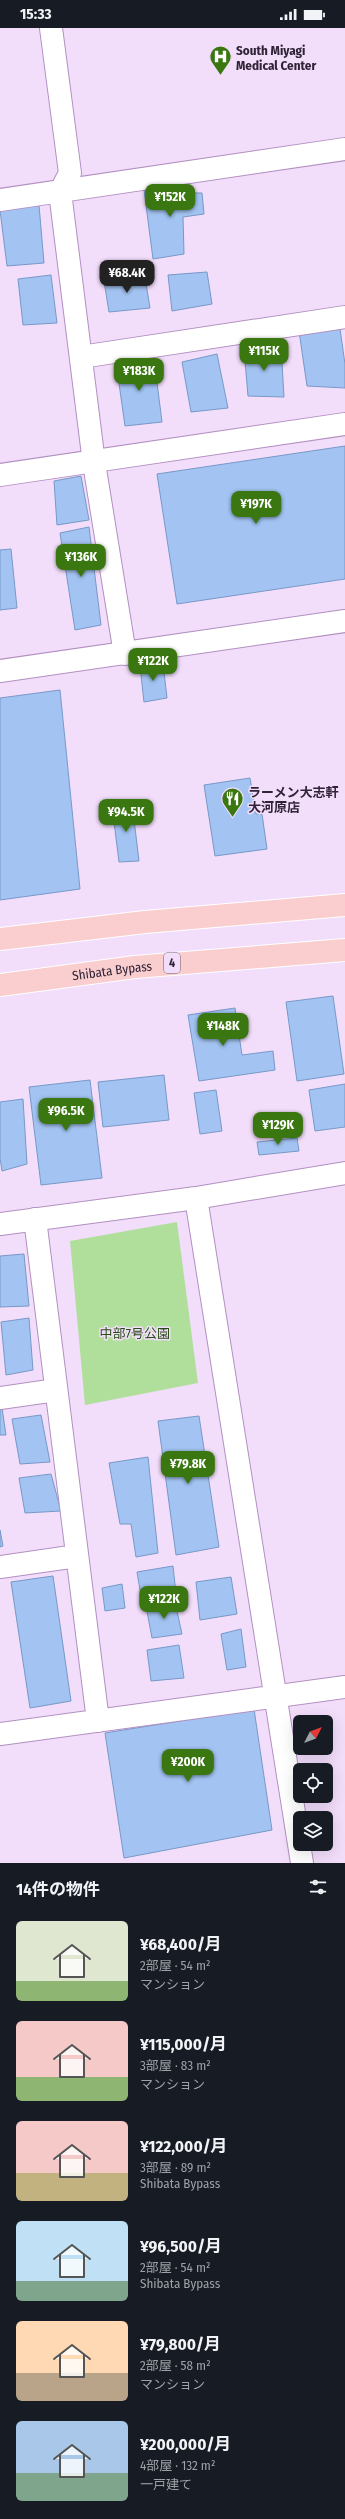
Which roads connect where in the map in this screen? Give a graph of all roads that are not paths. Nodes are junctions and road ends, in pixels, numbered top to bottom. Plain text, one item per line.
1 (51, 28) edge
2 (345, 149) edge
3 (60, 192) junction
4 (0, 200) edge
5 (345, 316) edge
6 (81, 357) junction
7 (345, 424) edge
8 (94, 463) junction
9 (0, 476) edge
10 (345, 621) edge
11 (125, 654) junction
12 (0, 671) edge
13 (345, 905) edge
14 (0, 938) edge
15 (345, 950) edge
16 (0, 986) edge
17 (345, 1173) edge
18 (196, 1198) junction
19 (35, 1219) junction
20 (0, 1224) edge
21 (56, 1390) junction
22 (0, 1398) edge
23 (77, 1556) junction
24 (0, 1567) edge
25 (345, 1687) edge
26 (276, 1697) junction
27 (98, 1721) junction
28 (0, 1734) edge
29 (302, 1863) edge

1 - 3 street
2 - 3 street
3 - 4 street
3 - 6 street
5 - 6 street
6 - 8 street
7 - 8 street
8 - 9 street
8 - 11 street
10 - 11 street
11 - 12 street
13 - 14 highway
15 - 16 highway, Shibata Bypass / 4
17 - 18 street
18 - 19 street
18 - 26 street
19 - 20 street
19 - 21 street
21 - 22 street
21 - 23 street
23 - 24 street
23 - 27 street
25 - 26 street
26 - 27 street
26 - 29 street
27 - 28 street

